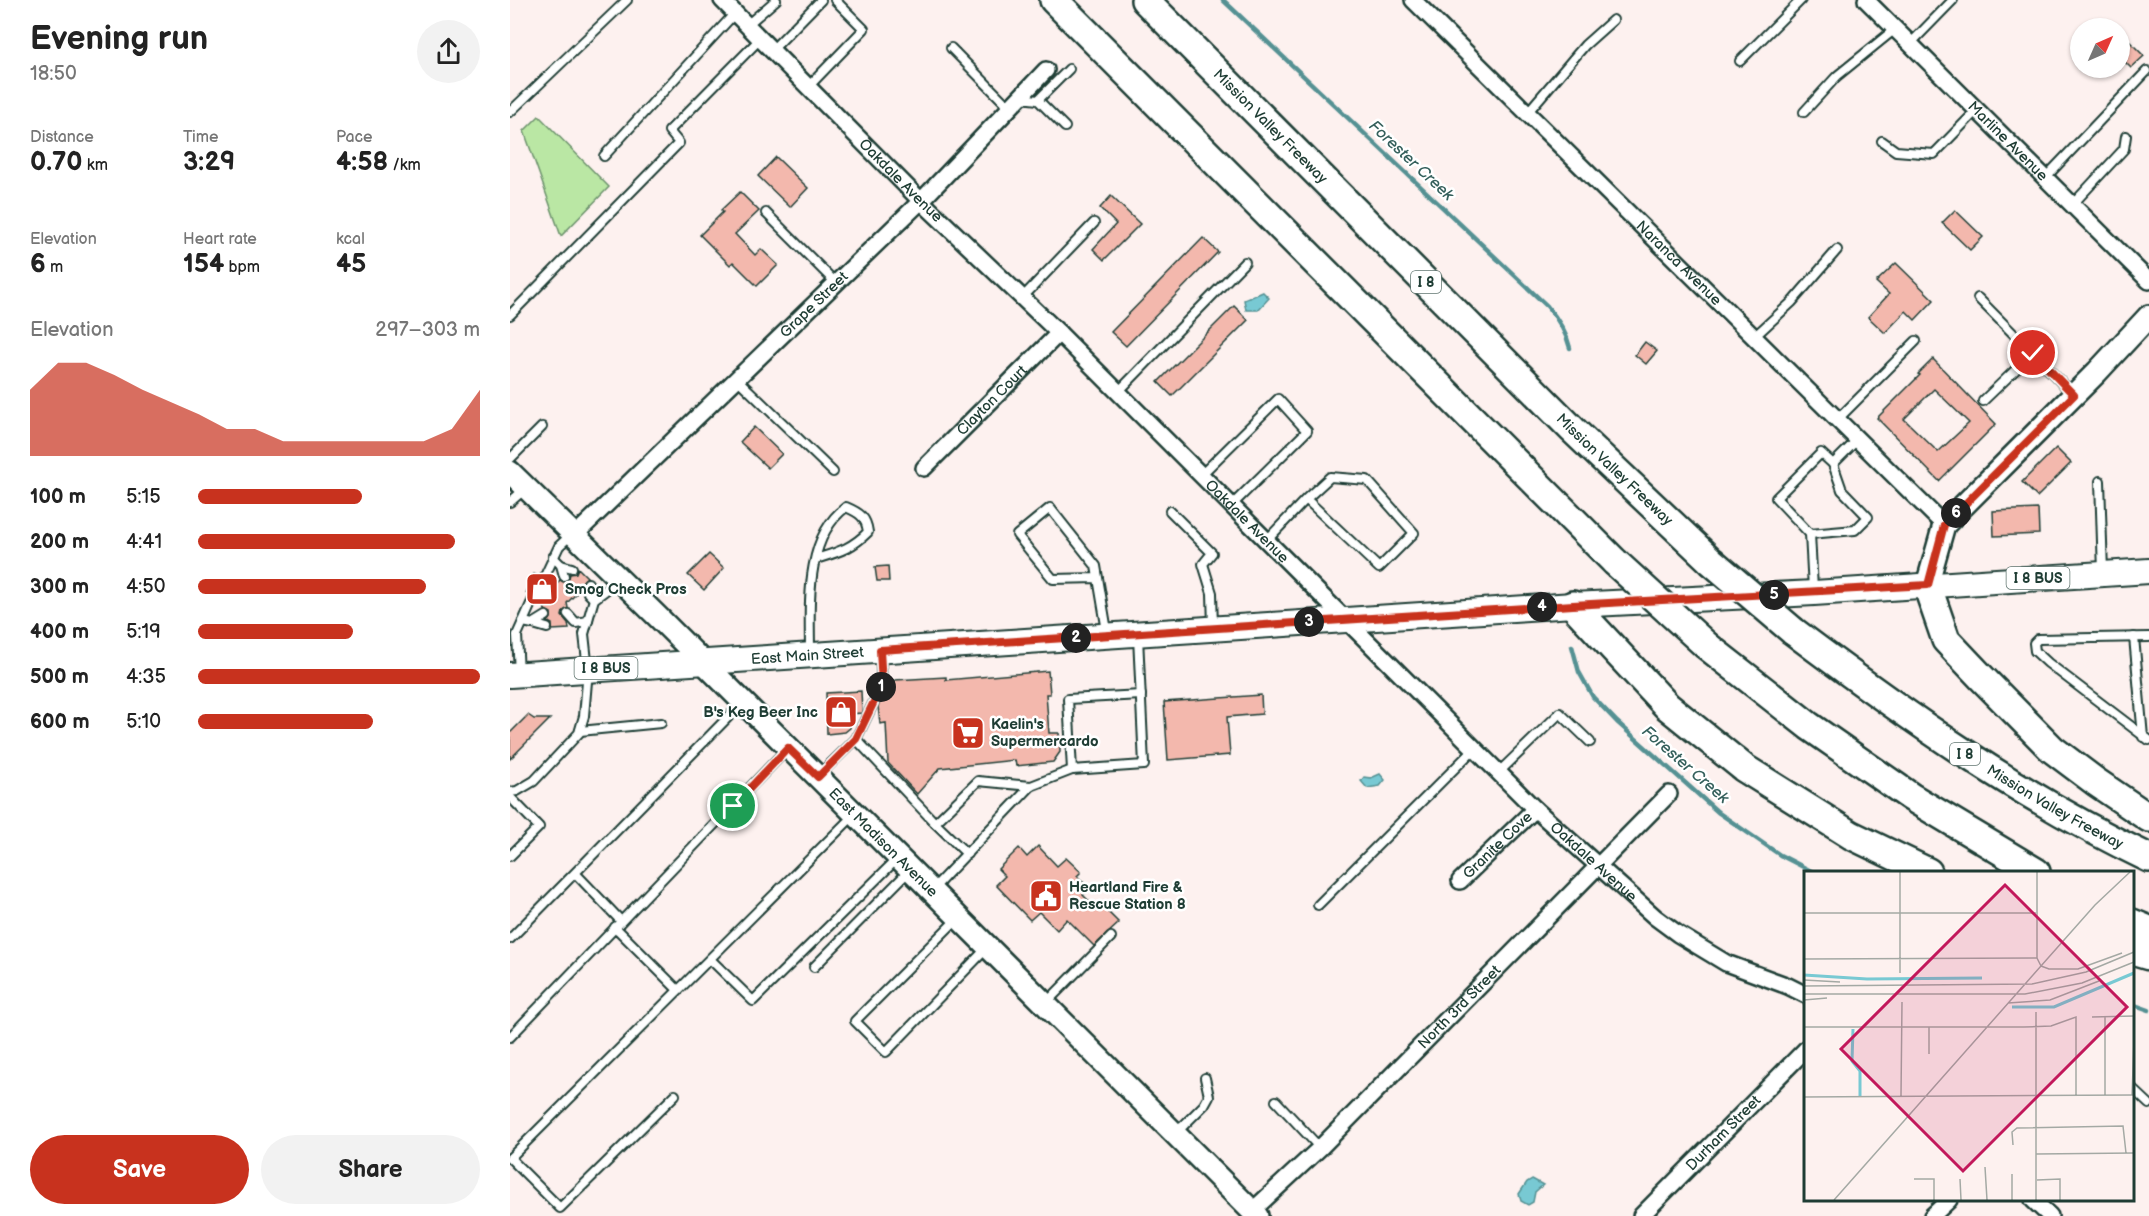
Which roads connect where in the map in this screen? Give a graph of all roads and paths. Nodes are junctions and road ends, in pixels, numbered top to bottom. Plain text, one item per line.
1 (627, 0) edge
2 (722, 0) edge
3 (776, 0) edge
4 (821, 0) edge
5 (835, 0) edge
6 (1054, 0) edge
7 (1145, 0) edge
8 (1413, 0) edge
9 (1801, 0) edge
10 (1866, 0) edge
11 (1953, 0) edge
12 (735, 13) junction
13 (1613, 20) dead end
14 (747, 25) junction
15 (1895, 29) junction
16 (760, 39) junction
17 (1910, 44) junction
18 (951, 48) dead end
19 (772, 50) junction
20 (1740, 61) dead end
21 (1069, 69) dead end
22 (1046, 70) dead end
23 (2147, 71) dead end
24 (808, 87) junction
25 (1038, 100) junction
26 (1015, 103) junction
27 (1977, 110) junction
28 (510, 112) edge
29 (1804, 112) dead end
30 (1527, 113) junction
31 (1065, 127) dead end
32 (2126, 136) dead end
33 (1882, 141) dead end
34 (604, 156) dead end
35 (2045, 178) junction
36 (921, 201) junction
37 (2073, 206) junction
38 (766, 213) dead end
39 (1094, 223) dead end
40 (1837, 250) dead end
41 (1245, 262) dead end
42 (2149, 281) edge
43 (836, 283) junction
44 (1022, 298) junction
45 (1978, 298) dead end
46 (510, 315) edge
47 (2149, 316) edge
48 (1059, 333) junction
49 (1754, 338) junction
50 (1916, 341) dead end
51 (2033, 353) junction
52 (737, 379) junction
53 (1118, 392) junction
54 (2074, 395) junction
55 (1983, 401) dead end
56 (1837, 420) junction
57 (542, 427) dead end
58 (1857, 440) junction
59 (510, 459) edge
60 (1833, 464) junction
61 (924, 468) dead end
62 (510, 472) edge
63 (833, 472) dead end
64 (1201, 475) junction
65 (2100, 481) dead end
66 (526, 488) junction
67 (1306, 499) junction
68 (510, 502) edge
69 (1232, 505) junction
70 (1170, 511) dead end
71 (1944, 525) junction
72 (574, 534) junction
73 (1810, 534) junction
74 (1267, 540) junction
75 (553, 557) junction
76 (816, 559) junction
77 (561, 566) junction
78 (572, 568) dead end
79 (2149, 571) edge
80 (2103, 574) junction
81 (564, 576) dead end
82 (544, 578) dead end
83 (619, 579) junction
84 (1098, 579) junction
85 (588, 583) dead end
86 (1928, 585) junction
87 (579, 591) dead end
88 (1814, 593) junction
89 (591, 596) junction
90 (534, 597) dead end
91 (1573, 605) junction
92 (568, 614) dead end
93 (546, 616) dead end
94 (1347, 620) junction
95 (588, 621) junction
96 (523, 622) junction
97 (533, 624) junction
98 (547, 628) dead end
99 (1214, 628) junction
100 (1138, 634) junction
101 (1108, 636) junction
102 (2134, 637) junction
103 (2149, 637) edge
104 (880, 650) junction
105 (810, 655) junction
106 (703, 662) junction
107 (588, 670) junction
108 (514, 675) edge
109 (1141, 695) junction
110 (743, 702) junction
111 (662, 723) dead end
112 (580, 731) junction
113 (2146, 738) edge
114 (856, 739) junction
115 (1590, 742) dead end
116 (788, 748) junction
117 (1474, 748) junction
118 (1072, 770) junction
119 (1499, 772) junction
120 (818, 777) junction
121 (1031, 786) junction
122 (510, 792) edge
123 (1670, 794) dead end
124 (510, 797) edge
125 (1535, 809) junction
126 (855, 814) junction
127 (2149, 818) edge
128 (935, 823) junction
129 (967, 854) junction
130 (510, 856) edge
131 (2149, 858) edge
132 (904, 864) junction
133 (1598, 864) junction
134 (1924, 871) edge
135 (2033, 871) edge
136 (576, 874) junction
137 (1460, 881) dead end
138 (931, 891) junction
139 (1318, 905) dead end
140 (958, 918) junction
141 (2134, 923) edge
142 (618, 924) junction
143 (2149, 930) edge
144 (1111, 937) dead end
145 (510, 939) edge
146 (988, 947) junction
147 (2134, 951) edge
148 (2149, 956) edge
149 (710, 959) junction
150 (814, 967) dead end
151 (678, 990) junction
152 (1804, 994) edge
153 (1044, 1004) junction
154 (510, 1037) edge
155 (1804, 1051) edge
156 (1205, 1078) dead end
157 (2134, 1089) edge
158 (675, 1095) dead end
159 (1276, 1101) dead end
160 (2149, 1104) edge
161 (1175, 1134) junction
162 (1320, 1148) junction
163 (510, 1158) edge
164 (1948, 1201) edge
165 (2035, 1201) edge
166 (1252, 1214) edge
167 (1641, 1216) edge
168 (1932, 1216) edge
169 (2050, 1216) edge

1 - 28 lane
2 - 12 street, Oakdale Avenue
3 - 14 lane
4 - 19 lane
5 - 24 lane
6 - 135 highway, bridge
7 - 131 highway, Mission Valley Freeway / I 8, bridge
8 - 30 street, Naranca Avenue
9 - 20 lane
10 - 15 street, Marline Avenue
11 - 17 lane
12 - 14 street, Oakdale Avenue
12 - 34 lane
13 - 30 lane
14 - 16 street, Oakdale Avenue
15 - 17 street, Marline Avenue
15 - 29 lane
16 - 19 street, Oakdale Avenue
16 - 46 lane
17 - 27 street, Marline Avenue
18 - 26 lane
19 - 24 street, Oakdale Avenue
21 - 25 lane
22 - 26 street, Grape Street
23 - 35 lane
24 - 36 street, Oakdale Avenue
25 - 26 lane
25 - 31 lane
26 - 36 street, Grape Street
27 - 33 lane
27 - 35 street, Marline Avenue
30 - 49 street, Naranca Avenue
32 - 37 lane
35 - 37 street, Marline Avenue
36 - 43 street, Grape Street
36 - 44 street, Oakdale Avenue
37 - 42 street, Marline Avenue
38 - 43 lane
39 - 44 lane
40 - 49 lane
41 - 53 lane
43 - 52 street, Grape Street
44 - 48 street, Oakdale Avenue
45 - 51 lane
47 - 54 street
48 - 53 street, Oakdale Avenue
48 - 61 street, Clayton Court
49 - 56 street, Naranca Avenue
50 - 56 lane
51 - 54 lane
51 - 55 lane
52 - 63 lane
52 - 72 street, Grape Street
53 - 64 street, Oakdale Avenue
54 - 71 street
56 - 58 street, Naranca Avenue
57 - 59 lane
58 - 60 lane
58 - 71 street, Naranca Avenue
60 - 73 lane
60 - 73 lane
62 - 66 street, East Madison Avenue
64 - 69 street, Oakdale Avenue
64 - 69 lane
65 - 80 lane
66 - 68 lane
66 - 72 street, East Madison Avenue
67 - 67 lane
67 - 74 lane
69 - 74 street, Oakdale Avenue
70 - 99 lane
71 - 86 street
72 - 75 lane
72 - 83 street, East Madison Avenue
73 - 88 lane
74 - 94 street, Oakdale Avenue
75 - 77 lane
75 - 82 lane
76 - 76 lane
76 - 105 lane
77 - 78 lane
77 - 81 lane
79 - 80 main road, East Main Street / I 8 BUS
80 - 86 main road, East Main Street / I 8 BUS
83 - 89 lane
83 - 106 street, East Madison Avenue
84 - 84 lane
84 - 101 lane
85 - 89 lane
86 - 88 main road, East Main Street / I 8 BUS
86 - 127 highway
87 - 89 lane
88 - 91 main road, East Main Street / I 8 BUS
89 - 95 lane
90 - 96 lane
91 - 94 main road, East Main Street / I 8 BUS
91 - 134 highway
92 - 95 lane
93 - 97 lane
94 - 99 main road, East Main Street / I 8 BUS
94 - 117 street, Oakdale Avenue
95 - 107 lane
96 - 97 lane
96 - 108 lane
97 - 98 lane
99 - 100 main road, East Main Street / I 8 BUS
100 - 101 main road, East Main Street / I 8 BUS
100 - 109 lane
101 - 104 main road, East Main Street / I 8 BUS
102 - 103 lane
102 - 113 lane
102 - 113 lane
104 - 105 main road, East Main Street / I 8 BUS
104 - 114 lane
105 - 106 main road, East Main Street / I 8 BUS
106 - 107 main road, East Main Street / I 8 BUS
106 - 110 street, East Madison Avenue
107 - 108 main road, East Main Street / I 8 BUS
107 - 112 lane
109 - 118 lane
109 - 118 lane
110 - 116 street, East Madison Avenue
110 - 136 lane
111 - 112 lane
112 - 122 lane
114 - 120 lane
114 - 128 lane
115 - 119 lane
116 - 120 street, East Madison Avenue
116 - 142 lane
117 - 119 street, Oakdale Avenue
117 - 139 lane
118 - 121 lane
119 - 125 street, Oakdale Avenue
120 - 126 street, East Madison Avenue
121 - 128 lane
121 - 129 lane
123 - 133 street, North 3rd Street
124 - 130 lane
125 - 133 street, Oakdale Avenue
125 - 137 street, Granite Cove
126 - 132 street, East Madison Avenue
126 - 149 lane
128 - 129 lane
129 - 138 lane
132 - 138 street, East Madison Avenue
132 - 149 lane
132 - 150 lane
133 - 152 street, Oakdale Avenue
133 - 162 street, North 3rd Street
136 - 142 lane
136 - 145 lane
138 - 140 street, East Madison Avenue
140 - 146 street, East Madison Avenue
140 - 146 lane
141 - 143 highway
142 - 151 lane
142 - 154 lane
144 - 153 lane
146 - 153 street, East Madison Avenue
147 - 148 highway
149 - 151 lane
151 - 163 lane
153 - 161 street, East Madison Avenue
155 - 167 street, Durham Street
156 - 161 lane
157 - 160 lane
158 - 163 lane
159 - 162 lane
161 - 166 street, East Madison Avenue
162 - 166 street, North 3rd Street
164 - 168 street
165 - 169 street

